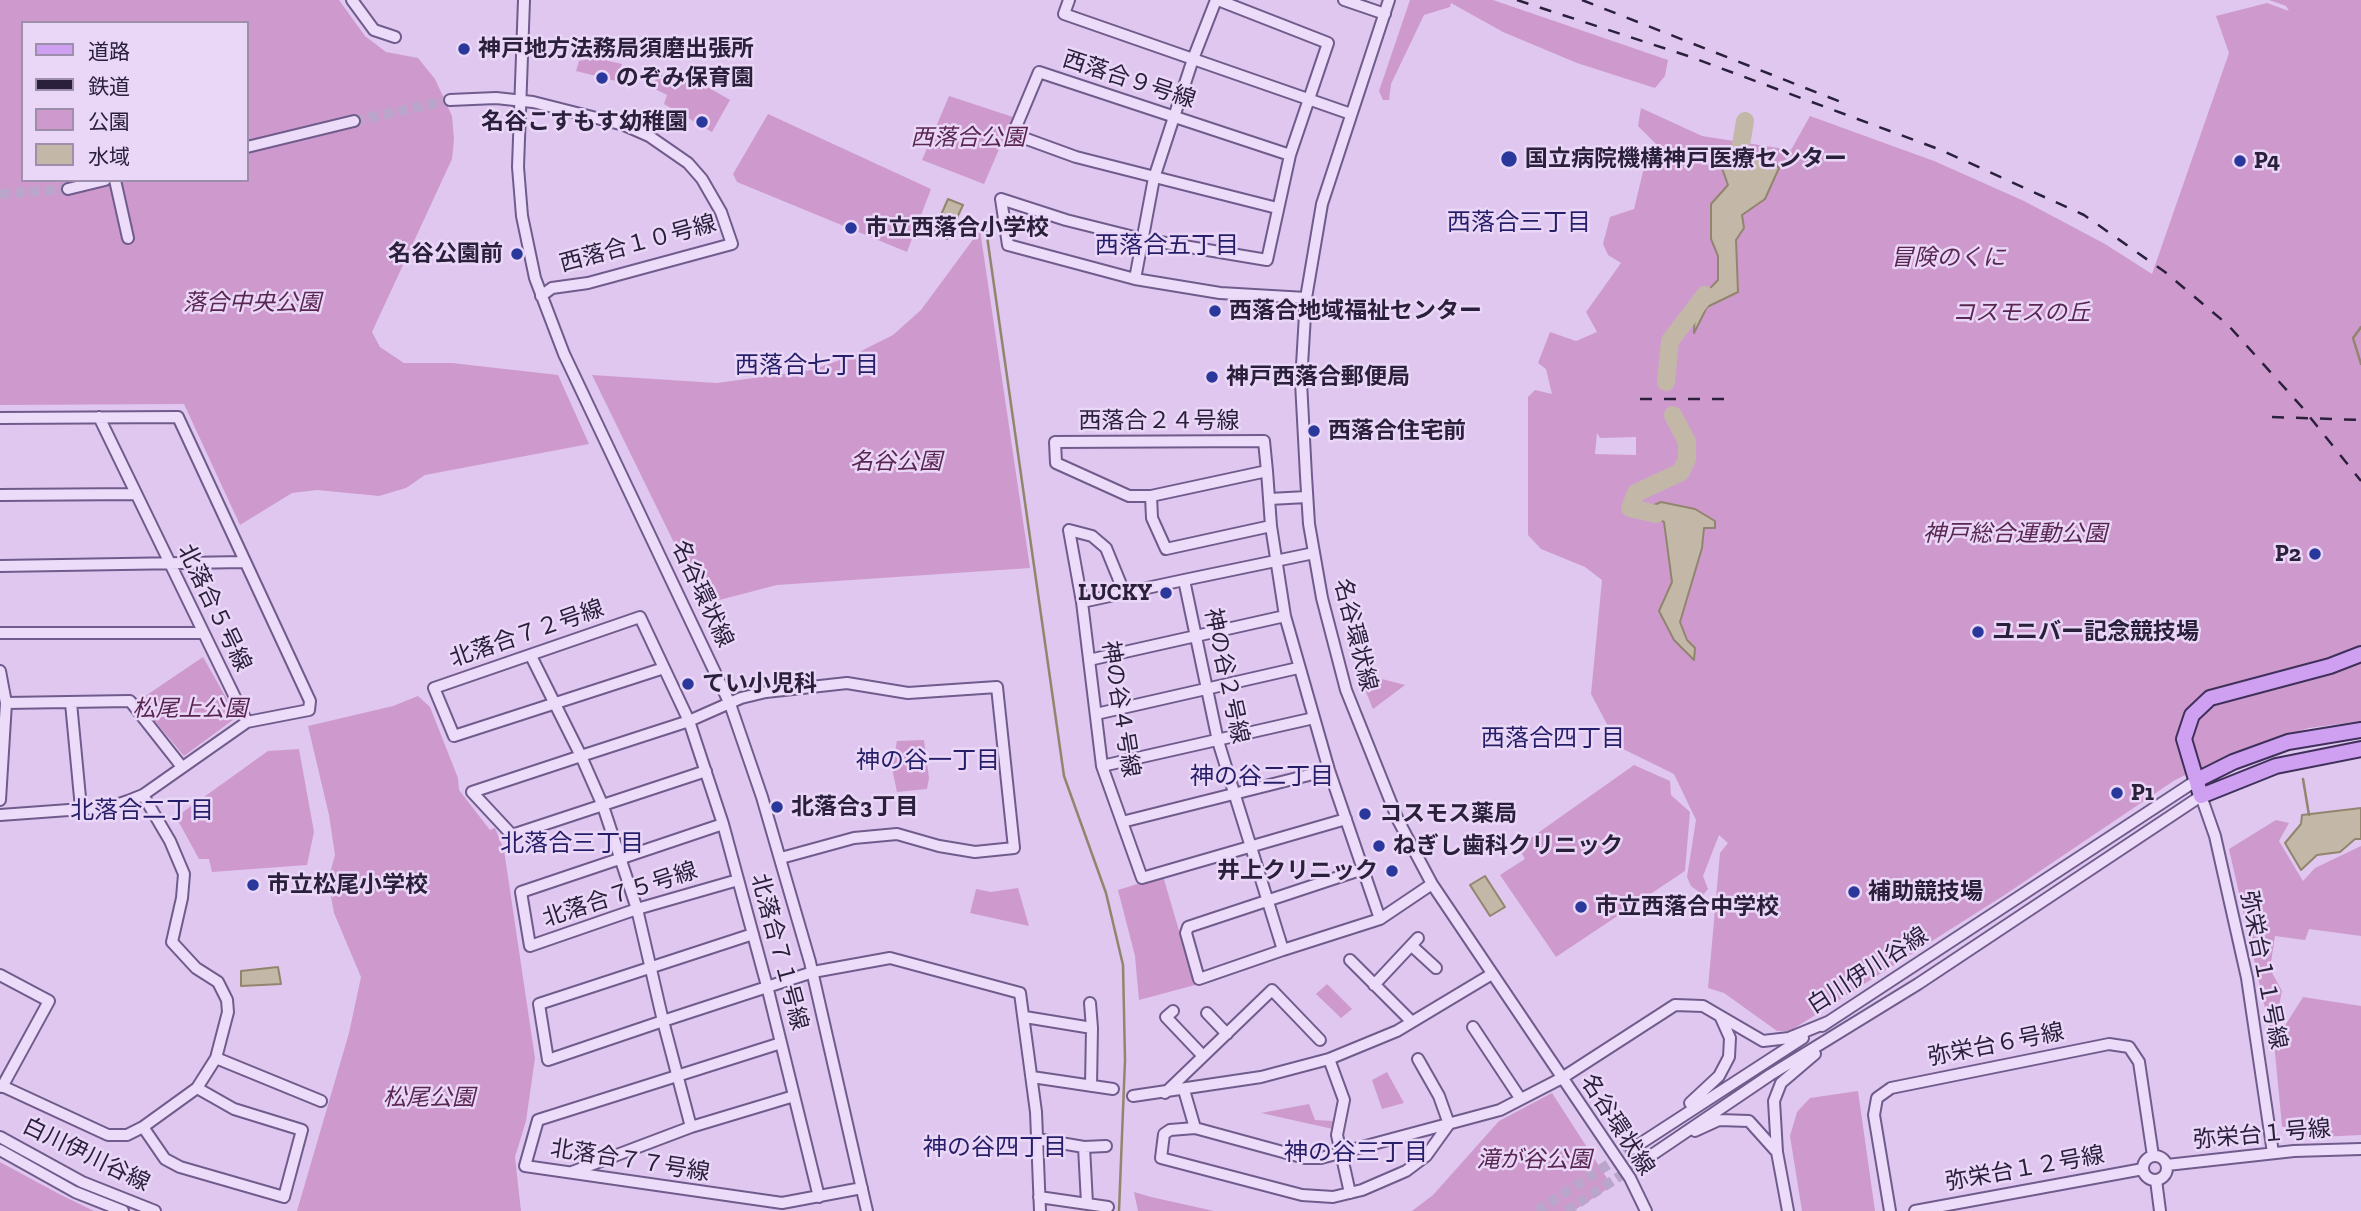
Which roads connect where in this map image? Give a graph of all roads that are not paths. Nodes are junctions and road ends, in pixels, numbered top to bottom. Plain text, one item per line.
1 (352, 0) edge
2 (524, 0) edge
3 (1069, 0) edge
4 (1217, 0) edge
5 (1344, 0) edge
6 (1387, 1) edge
7 (1385, 14) junction
8 (395, 37) dead end
9 (1193, 59) junction
10 (450, 100) tunnel mouth
11 (1308, 100) junction
12 (520, 101) junction
13 (1351, 114) junction
14 (1173, 117) junction
15 (354, 121) tunnel mouth
16 (248, 147) edge
17 (1290, 155) junction
18 (1154, 178) junction
19 (97, 182) edge
20 (115, 182) edge
21 (68, 189) tunnel mouth
22 (1277, 208) junction
23 (128, 238) dead end
24 (1142, 239) junction
25 (1135, 279) junction
26 (541, 296) junction
27 (1306, 298) junction
28 (99, 417) junction
29 (0, 418) edge
30 (1267, 471) junction
31 (135, 494) junction
32 (0, 495) edge
33 (1151, 496) junction
34 (1307, 497) junction
35 (1269, 499) junction
36 (1271, 526) junction
37 (1314, 553) junction
38 (1275, 560) junction
39 (244, 562) junction
40 (171, 565) junction
41 (0, 566) edge
42 (1184, 580) junction
43 (1124, 592) junction
44 (1082, 602) junction
45 (1285, 616) junction
46 (0, 633) edge
47 (202, 633) junction
48 (1195, 634) junction
49 (2361, 654) edge
50 (531, 656) junction
51 (1089, 660) junction
52 (664, 668) junction
53 (1298, 668) junction
54 (0, 671) edge
55 (1206, 687) junction
56 (6, 703) junction
57 (71, 703) junction
58 (730, 704) junction
59 (554, 705) junction
60 (1096, 714) junction
61 (1314, 718) junction
62 (689, 721) junction
63 (247, 722) junction
64 (2361, 730) edge
65 (1218, 741) junction
66 (2361, 749) edge
67 (581, 756) junction
68 (1102, 765) junction
69 (183, 767) junction
70 (1329, 770) junction
71 (706, 771) junction
72 (2197, 780) junction
73 (1234, 794) junction
74 (143, 795) junction
75 (2201, 796) junction
76 (0, 800) edge
77 (603, 806) junction
78 (81, 808) junction
79 (0, 815) edge
80 (1346, 819) junction
81 (1122, 822) junction
82 (723, 824) junction
83 (1251, 848) junction
84 (781, 858) junction
85 (621, 859) junction
86 (1363, 869) junction
87 (738, 880) junction
88 (1432, 884) junction
89 (1267, 900) junction
90 (637, 909) junction
91 (1380, 919) junction
92 (753, 934) junction
93 (1283, 950) junction
94 (1350, 960) dead end
95 (1436, 968) dead end
96 (651, 969) junction
97 (813, 972) junction
98 (1492, 974) junction
99 (0, 975) edge
100 (1374, 985) junction
101 (768, 986) junction
102 (1090, 1003) dead end
103 (1173, 1011) dead end
104 (1207, 1013) dead end
105 (1025, 1017) junction
106 (1721, 1018) junction
107 (663, 1021) junction
108 (1412, 1022) junction
109 (1828, 1022) junction
110 (1473, 1027) dead end
111 (1091, 1028) junction
112 (1848, 1028) junction
113 (1227, 1034) junction
114 (1320, 1041) dead end
115 (781, 1044) junction
116 (1203, 1056) junction
117 (216, 1058) junction
118 (1329, 1059) junction
119 (1418, 1059) dead end
120 (678, 1075) junction
121 (1032, 1077) junction
122 (1562, 1079) junction
123 (1, 1086) edge
124 (1091, 1086) junction
125 (197, 1088) junction
126 (1112, 1088) dead end
127 (1184, 1090) junction
128 (1165, 1093) junction
129 (794, 1096) junction
130 (1133, 1096) dead end
131 (1520, 1098) junction
132 (321, 1101) dead end
133 (1449, 1124) junction
134 (143, 1127) junction
135 (691, 1127) junction
136 (1195, 1128) junction
137 (0, 1137) edge
138 (1649, 1138) junction
139 (1676, 1138) junction
140 (1037, 1139) junction
141 (1106, 1146) dead end
142 (1084, 1147) junction
143 (1632, 1149) tunnel mouth
144 (2361, 1149) edge
145 (0, 1150) edge
146 (1777, 1152) junction
147 (2273, 1153) junction
148 (1342, 1154) junction
149 (2153, 1156) junction
150 (1640, 1163) tunnel mouth
151 (2167, 1165) junction
152 (2143, 1169) junction
153 (569, 1173) junction
154 (2156, 1180) junction
155 (862, 1188) junction
156 (1350, 1193) junction
157 (1040, 1197) junction
158 (819, 1198) junction
159 (1087, 1203) junction
160 (1108, 1207) dead end
161 (123, 1211) edge
162 (155, 1211) edge
163 (867, 1211) edge
164 (1040, 1211) edge
165 (1647, 1211) edge
166 (1788, 1211) edge
167 (1890, 1211) edge
168 (1915, 1211) edge
169 (2160, 1211) edge

1 - 8 street
2 - 12 street, 名谷環状線
3 - 9 street
4 - 9 street
4 - 11 street
5 - 7 street
6 - 7 street, 名谷環状線
7 - 13 street, 名谷環状線
9 - 11 street
9 - 14 street
10 - 12 street
11 - 13 street
11 - 17 street
12 - 26 street, 名谷環状線
12 - 26 street, 西落合１０号線
13 - 27 street, 名谷環状線
14 - 17 street, 西落合９号線
14 - 18 street
14 - 18 street, 西落合９号線
15 - 16 street
17 - 22 street
18 - 22 street, 西落合９号線
18 - 24 street
19 - 21 street
20 - 23 street
22 - 24 street
24 - 25 street
24 - 25 street
25 - 27 street
26 - 58 street, 名谷環状線
27 - 34 street, 名谷環状線
28 - 29 street
28 - 31 street, 北落合５号線
28 - 39 street
30 - 33 street, 西落合２４号線
30 - 33 street, 西落合２４号線
30 - 35 street, 西落合２４号線
31 - 32 street
31 - 40 street, 北落合５号線
33 - 36 street
34 - 35 street
34 - 37 street, 名谷環状線
35 - 36 street, 西落合２４号線
36 - 38 street, 西落合２４号線
37 - 38 street, 神の谷２号線
37 - 88 street, 名谷環状線
38 - 42 street, 神の谷２号線
38 - 45 street, 西落合２４号線
39 - 40 street
39 - 63 street
40 - 41 street
40 - 47 street, 北落合５号線
42 - 43 street
42 - 48 street, 神の谷２号線
43 - 44 street
43 - 44 street, 神の谷４号線
44 - 51 street, 神の谷４号線
45 - 48 street
45 - 53 street, 西落合２４号線
46 - 47 street
47 - 63 street, 北落合５号線
48 - 51 street
48 - 55 street, 神の谷２号線
49 - 72 main road
50 - 52 street, 北落合７２号線
50 - 59 street
50 - 59 street, 北落合７２号線
51 - 60 street, 神の谷４号線
52 - 59 street, 北落合７２号線
52 - 62 street, 北落合７２号線
53 - 55 street
53 - 61 street, 西落合２４号線
54 - 56 street
55 - 60 street
55 - 65 street, 神の谷２号線
56 - 57 street
56 - 76 street
57 - 69 street
57 - 78 street
58 - 62 street
58 - 84 street, 名谷環状線
58 - 84 street
59 - 67 street
60 - 68 street, 神の谷４号線
61 - 65 street
61 - 70 street, 西落合２４号線
62 - 67 street
62 - 71 street, 北落合７１号線
63 - 69 street
64 - 72 main road
65 - 68 street
65 - 73 street, 神の谷２号線
66 - 75 main road
67 - 77 street
67 - 77 street
68 - 81 street, 神の谷４号線
69 - 74 street
70 - 73 street
70 - 80 street, 西落合２４号線
71 - 77 street
71 - 82 street, 北落合７１号線
72 - 75 main road
72 - 109 street, 白川伊川谷線
73 - 81 street
73 - 83 street, 神の谷２号線
74 - 78 street
74 - 117 street
75 - 112 street, 白川伊川谷線
75 - 147 street, 弥栄台１１号線
77 - 85 street
78 - 79 street
80 - 83 street, 神の谷４号線
80 - 86 street, 西落合２４号線
81 - 83 street, 神の谷４号線
82 - 85 street, 北落合７５号線
82 - 87 street, 北落合７１号線
83 - 89 street, 神の谷２号線
84 - 97 street, 名谷環状線
85 - 90 street
85 - 90 street, 北落合７５号線
86 - 89 street
86 - 91 street, 西落合２４号線
87 - 90 street, 北落合７５号線
87 - 92 street, 北落合７１号線
88 - 91 street
88 - 98 street, 名谷環状線
89 - 93 street, 神の谷２号線
89 - 93 street
90 - 96 street
91 - 93 street
92 - 96 street
92 - 101 street, 北落合７１号線
94 - 100 street
95 - 100 street
96 - 107 street
96 - 107 street
97 - 101 street
97 - 105 street
97 - 155 street, 名谷環状線
98 - 108 street
98 - 122 street, 名谷環状線
99 - 123 street
100 - 108 street
101 - 107 street
101 - 115 street, 北落合７１号線
102 - 111 street
103 - 116 street
104 - 113 street
105 - 111 street
105 - 121 street
106 - 109 street
106 - 122 street
106 - 138 street
107 - 120 street
108 - 118 street
109 - 138 street, 白川伊川谷線
110 - 131 street
111 - 124 street
112 - 139 street, 白川伊川谷線
112 - 146 street
113 - 114 street
113 - 116 street
115 - 120 street, 北落合７７号線
115 - 129 street, 北落合７１号線
116 - 128 street
117 - 125 street
117 - 132 street
118 - 127 street
118 - 148 street
119 - 133 street
120 - 135 street
120 - 153 street, 北落合７７号線
121 - 124 street
121 - 140 street
122 - 131 street
122 - 165 street, 名谷環状線
123 - 134 street
124 - 126 street
125 - 134 street
125 - 134 street
127 - 128 street
127 - 136 street
128 - 130 street
129 - 135 street
129 - 158 street, 北落合７１号線
131 - 133 street
133 - 148 street
133 - 156 street
135 - 153 street
136 - 148 street
136 - 156 street
137 - 162 street, 白川伊川谷線
138 - 143 street, 白川伊川谷線
139 - 146 street
139 - 150 street, 白川伊川谷線
140 - 142 street
140 - 157 street
141 - 142 street
142 - 159 street
144 - 147 street, 弥栄台１号線
145 - 161 street, 白川伊川谷線
146 - 166 street
147 - 151 street, 弥栄台１号線
148 - 156 street
149 - 151 street
149 - 152 street
149 - 167 street, 弥栄台６号線
151 - 154 street
152 - 154 street
152 - 168 street, 弥栄台１２号線
153 - 158 street, 北落合７７号線
154 - 169 street
155 - 158 street, 北落合７７号線
155 - 163 street, 名谷環状線
157 - 159 street
157 - 164 street
159 - 160 street

